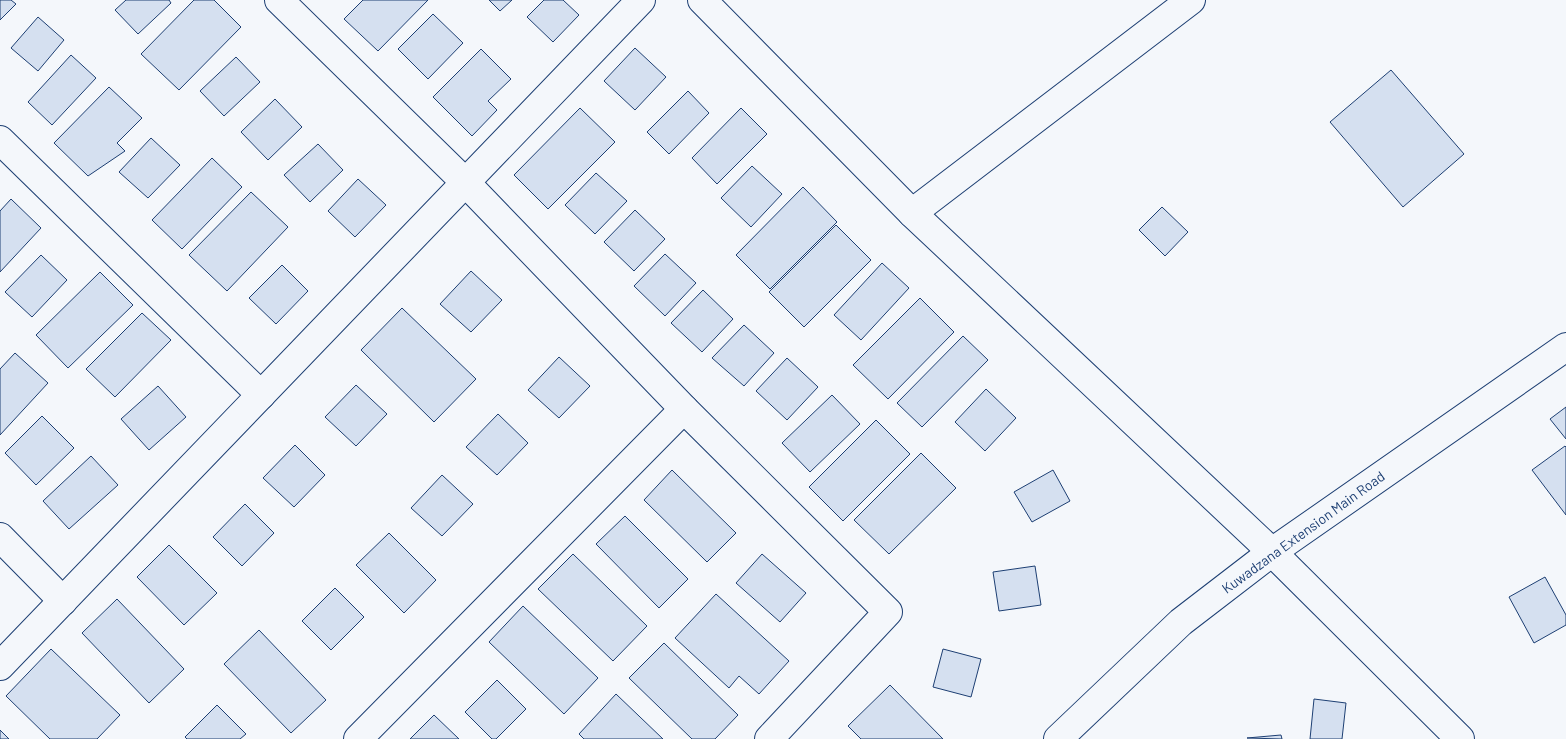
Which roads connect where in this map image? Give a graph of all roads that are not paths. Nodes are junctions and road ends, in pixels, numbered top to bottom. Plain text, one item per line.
1 (279, 0) edge
2 (641, 0) edge
3 (702, 0) edge
4 (1191, 0) edge
5 (0, 140) edge
6 (465, 182) junction
7 (912, 213) junction
8 (1566, 347) edge
9 (261, 395) junction
10 (684, 409) junction
11 (0, 537) edge
12 (1272, 552) junction
13 (63, 601) junction
14 (0, 666) edge
15 (358, 739) edge
16 (770, 739) edge
17 (1058, 739) edge
18 (1460, 739) edge

1 - 6 street
2 - 6 street
3 - 7 street
4 - 7 street
5 - 9 street
6 - 9 street
6 - 10 street
7 - 12 street
8 - 12 street, Kuwadzana Extension Main Road
9 - 13 street
10 - 15 street
10 - 16 street
11 - 13 street
12 - 17 street, Kuwadzana Extension Main Road
12 - 18 street
13 - 14 street

